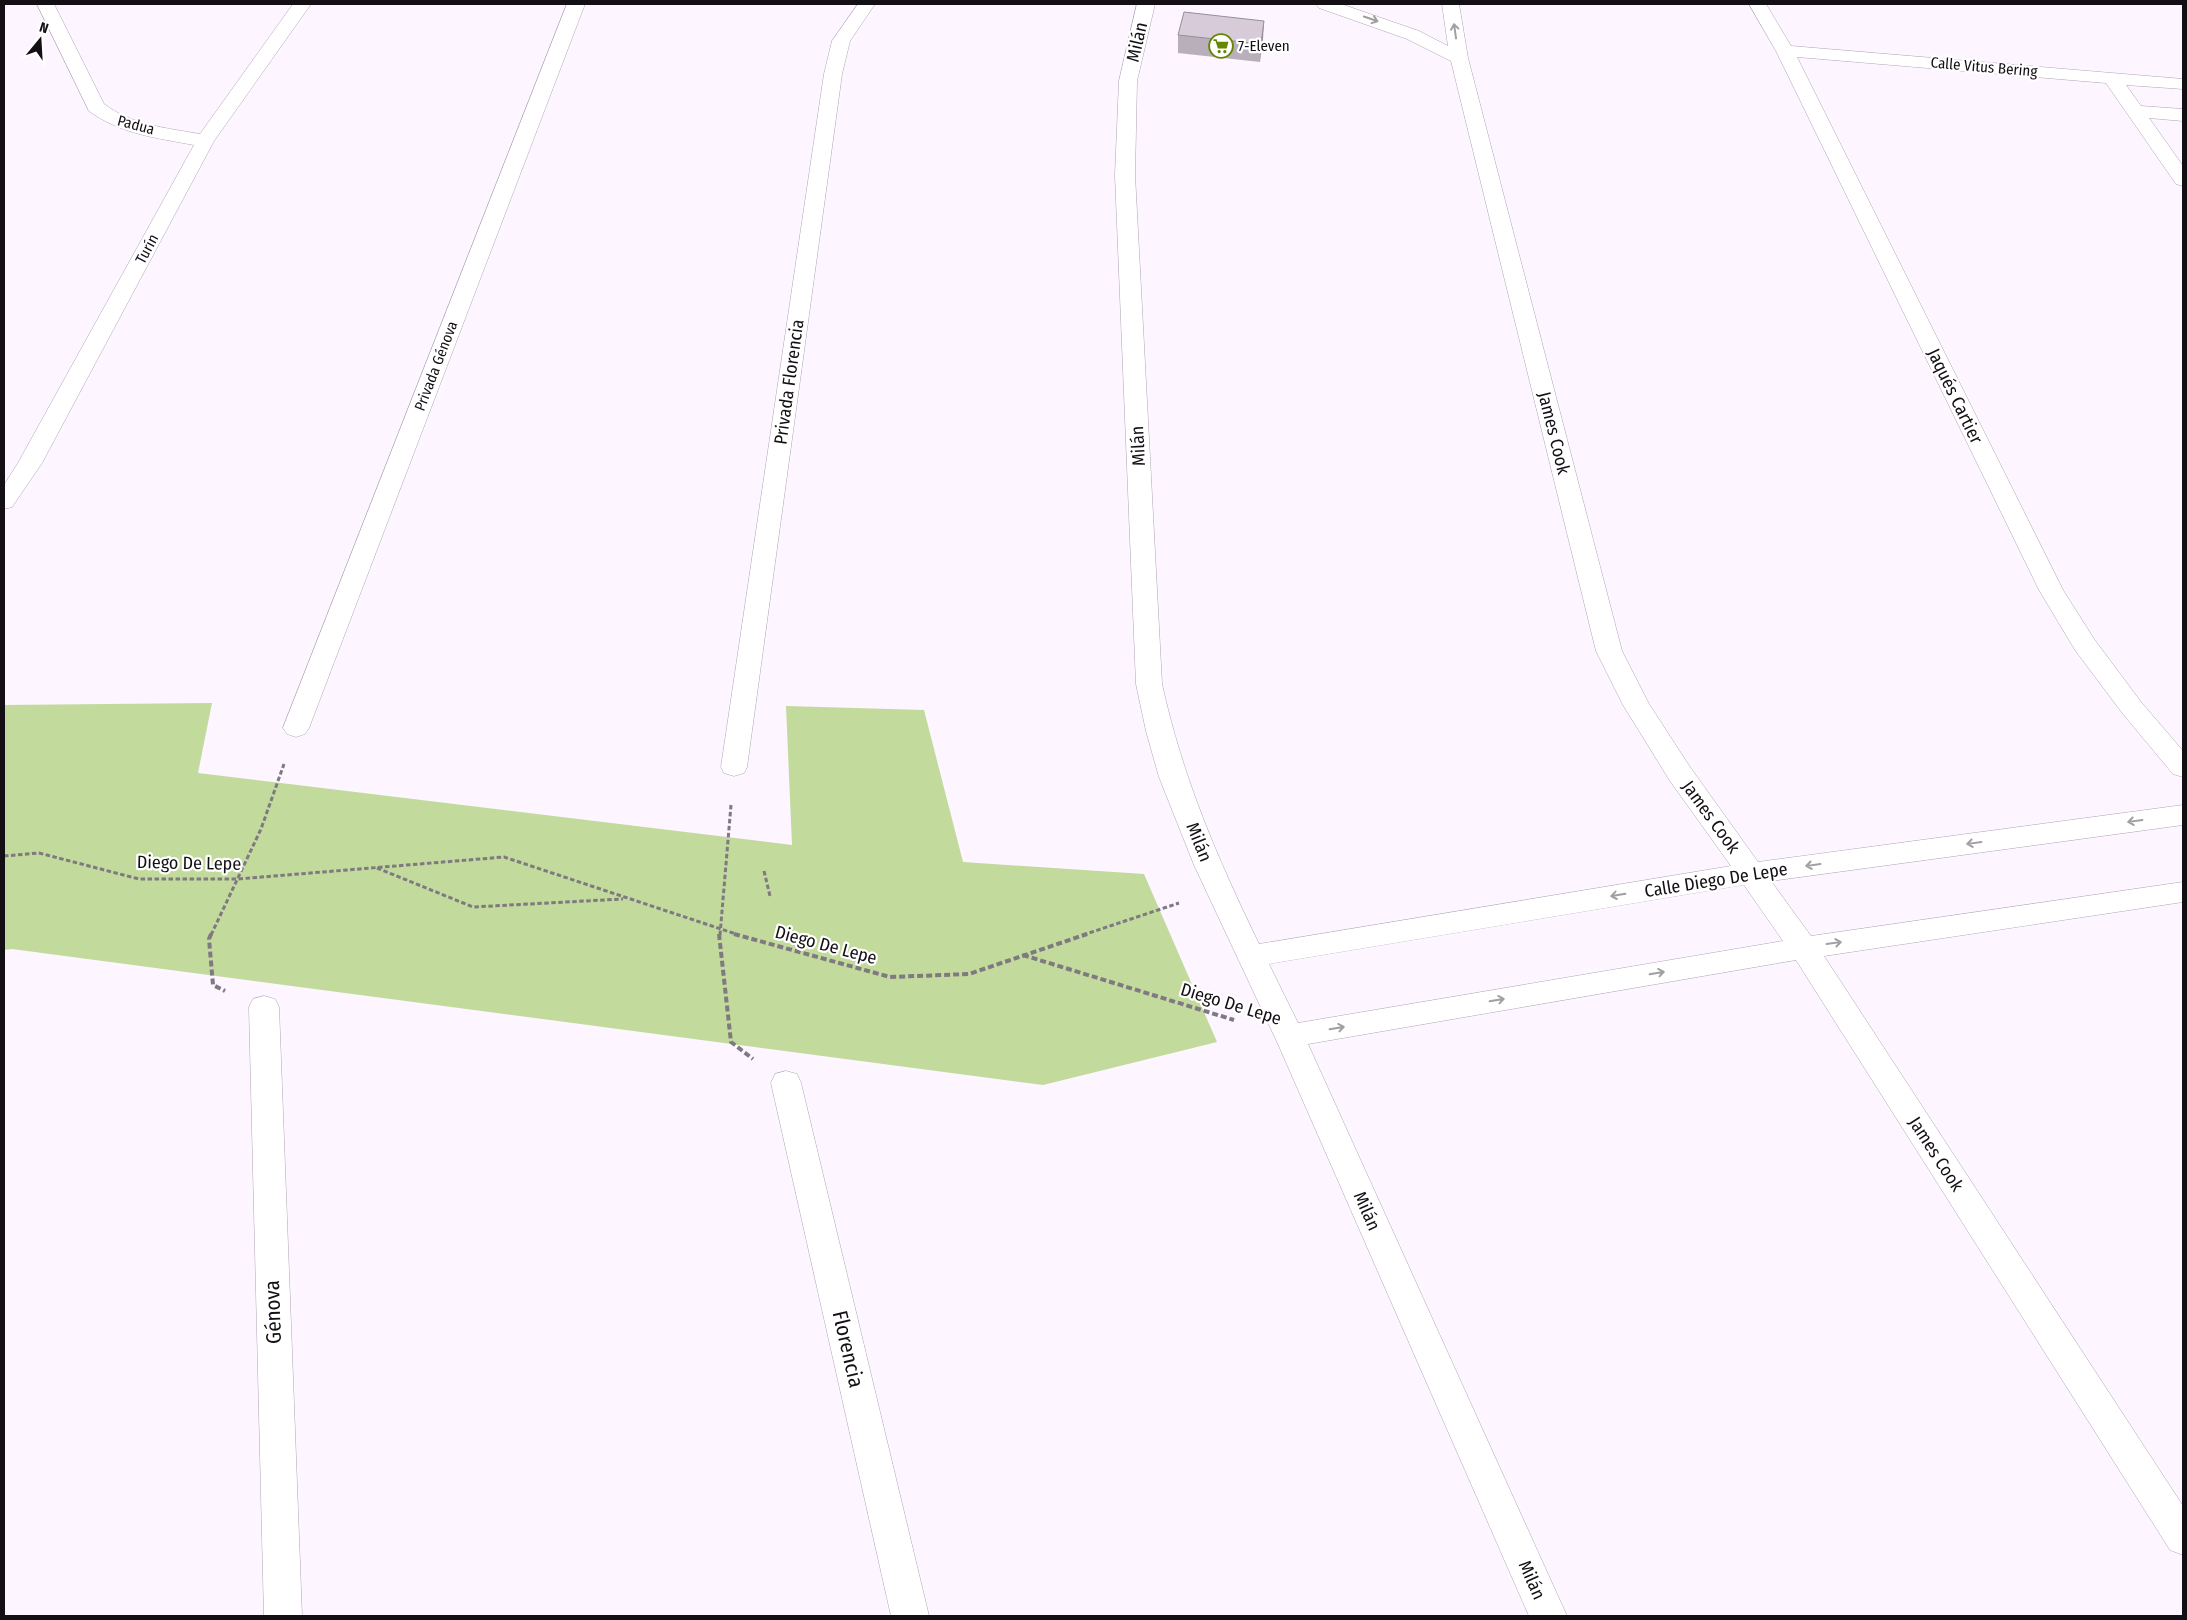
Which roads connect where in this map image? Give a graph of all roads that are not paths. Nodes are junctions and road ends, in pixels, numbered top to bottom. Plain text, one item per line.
1 (45, 4) edge
2 (302, 4) edge
3 (576, 4) edge
4 (866, 4) edge
5 (1146, 4) edge
6 (1325, 4) edge
7 (1451, 4) edge
8 (1758, 4) edge
9 (1785, 51) junction
10 (1460, 58) junction
11 (2112, 78) junction
12 (2183, 84) edge
13 (2136, 111) junction
14 (2183, 115) edge
15 (205, 141) junction
16 (2183, 180) edge
17 (30, 462) junction
18 (4, 466) edge
19 (4, 502) edge
20 (296, 728) road end
21 (734, 767) road end
22 (2183, 768) edge
23 (2183, 815) edge
24 (1752, 873) junction
25 (2183, 892) edge
26 (1804, 948) junction
27 (1250, 956) junction
28 (264, 1008) road end
29 (1288, 1036) junction
30 (786, 1083) road end
31 (2183, 1538) edge
32 (282, 1616) edge
33 (910, 1616) edge
34 (1548, 1616) edge

1 - 15 street, Padua
2 - 15 street, Turín
3 - 20 street, Privada Génova
4 - 21 street, Privada Florencia
5 - 27 street, Milán
6 -> 10 street
10 -> 7 street, James Cook
8 - 9 street, Jaqués Cartier
9 - 11 street, Calle Vitus Bering
9 - 22 street, Jaqués Cartier
10 - 24 street, James Cook
11 - 12 street, Calle Vitus Bering
11 - 13 street
13 - 14 street
13 - 16 street
15 - 17 street, Turín
17 - 18 street
17 - 19 street, Turín
23 -> 24 street, Calle Diego De Lepe
24 - 26 street, James Cook
24 -> 27 street, Calle Diego De Lepe
26 -> 25 street
29 -> 26 street
26 - 31 street, James Cook
27 - 29 street, Milán
28 - 32 street, Génova
29 - 34 street, Milán
30 - 33 street, Florencia

